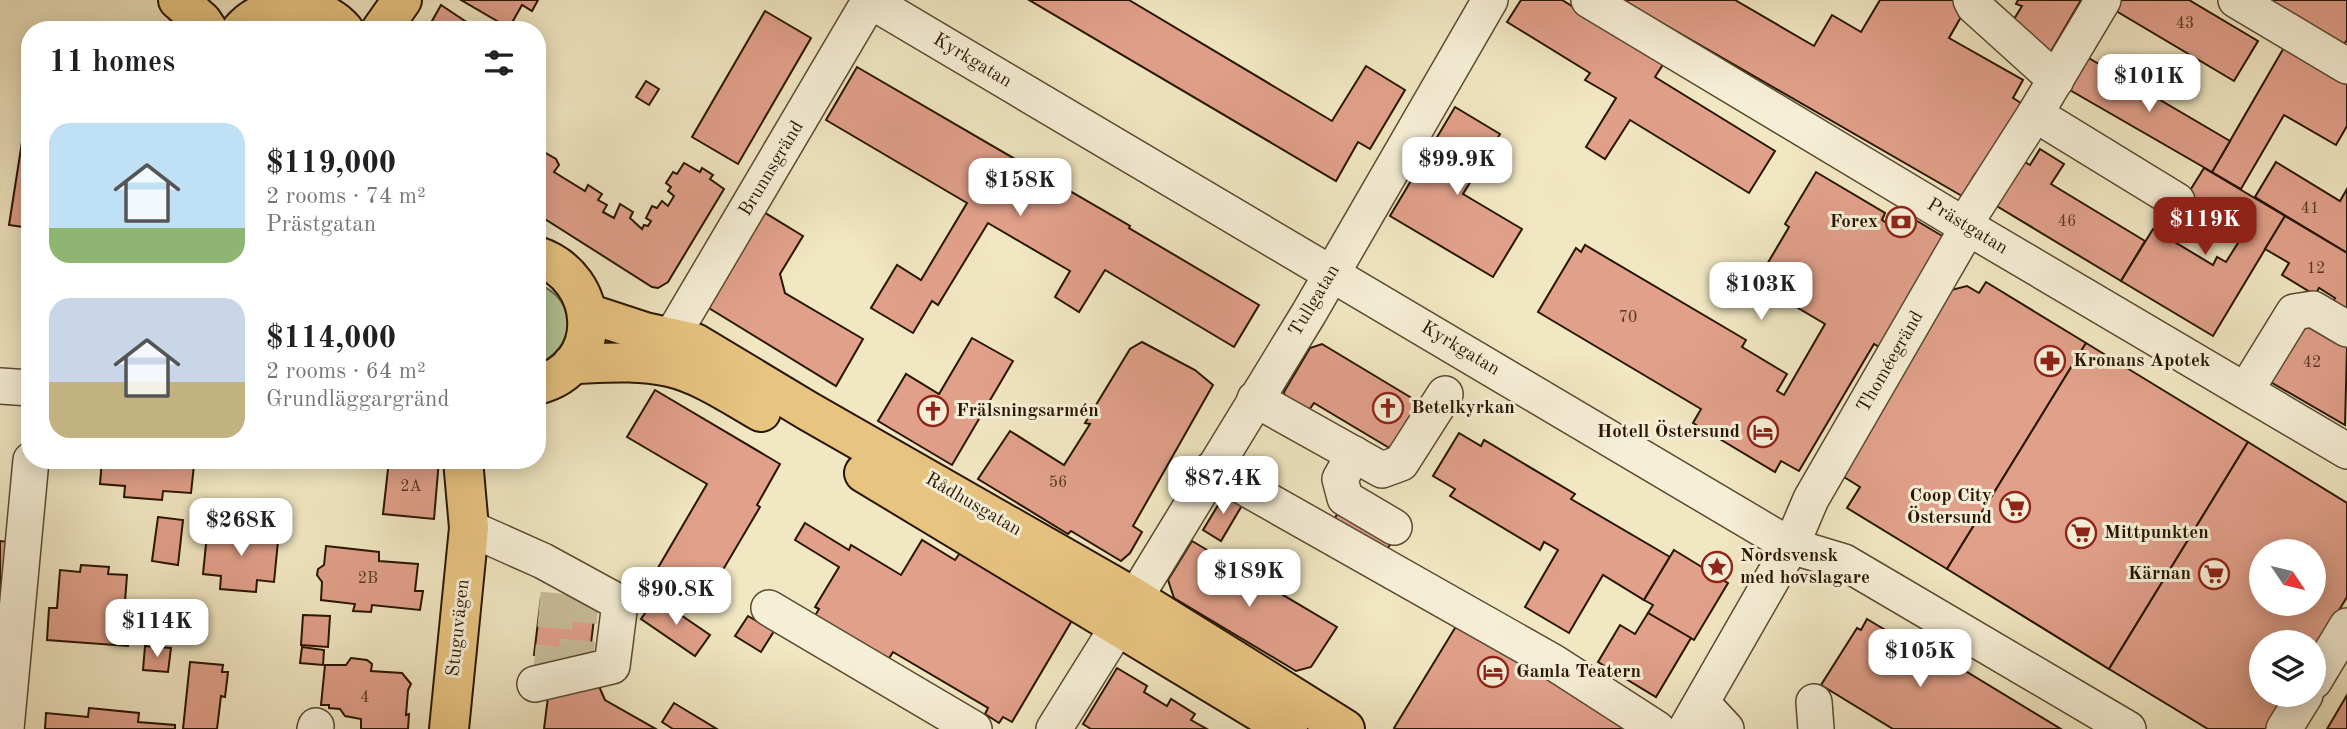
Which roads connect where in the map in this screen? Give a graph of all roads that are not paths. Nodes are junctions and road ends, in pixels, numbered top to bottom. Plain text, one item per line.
1 (178, 0) edge
2 (402, 0) edge
3 (870, 0) edge
4 (1490, 0) edge
5 (1589, 0) edge
6 (1971, 0) edge
7 (2103, 0) edge
8 (2236, 0) edge
9 (315, 10) edge
10 (202, 21) edge
11 (249, 21) edge
12 (387, 21) edge
13 (2347, 66) edge
14 (2056, 80) junction
15 (2035, 114) junction
16 (2177, 201) dead end
17 (1964, 225) junction
18 (546, 260) edge
19 (1331, 273) junction
20 (587, 313) junction
21 (2347, 329) edge
22 (672, 336) junction
23 (572, 364) junction
24 (546, 381) edge
25 (0, 386) edge
26 (21, 387) edge
27 (2246, 390) junction
28 (1445, 394) dead end
29 (1255, 399) junction
30 (2347, 451) edge
31 (1354, 454) junction
32 (30, 469) edge
33 (464, 469) edge
34 (489, 469) edge
35 (1212, 469) junction
36 (1849, 480) dead end
37 (1394, 527) dead end
38 (469, 528) junction
39 (1791, 546) junction
40 (769, 608) dead end
41 (1127, 611) junction
42 (2347, 626) edge
43 (2326, 661) edge
44 (535, 684) dead end
45 (2298, 707) edge
46 (1694, 716) edge
47 (6, 729) edge
48 (449, 729) edge
49 (974, 729) edge
50 (1054, 729) edge
51 (1288, 729) edge
52 (1345, 729) edge
53 (1657, 729) edge
54 (1726, 729) edge
55 (2129, 729) edge
56 (2284, 729) edge

1 - 10 main road
2 - 12 main road
3 - 19 street, Kyrkgatan
3 - 22 street, Brunnsgränd
4 - 19 street, Tullgatan
5 - 17 street, Prästgatan
6 - 14 street
7 - 14 street, Thoméegränd
8 - 13 street
9 - 11 main road
14 - 15 street, Thoméegränd
15 - 16 street
15 - 17 street, Thoméegränd
17 - 27 street, Prästgatan
17 - 39 street, Thoméegränd
18 - 20 main road
19 - 29 street, Tullgatan
19 - 39 street, Kyrkgatan
20 - 22 main road, Rådhusgatan
20 - 23 main road
21 - 27 street
22 - 41 main road, Rådhusgatan
23 - 24 main road
23 - 41 main road, Rådhusgatan
25 - 26 street
27 - 30 street, Prästgatan
28 - 31 street
29 - 31 street
29 - 35 street, Tullgatan
31 - 37 street
32 - 47 street
33 - 38 main road, Stuguvägen
34 - 38 main road, Stuguvägen
35 - 41 street, Tullgatan
35 - 53 street
36 - 39 street
38 - 44 street
38 - 48 main road, Stuguvägen
39 - 46 street, Thoméegränd
39 - 55 street, Kyrkgatan
40 - 49 street
41 - 50 street, Tullgatan
41 - 51 main road, Rådhusgatan
41 - 52 main road, Rådhusgatan
42 - 43 street
45 - 56 street
46 - 54 street

